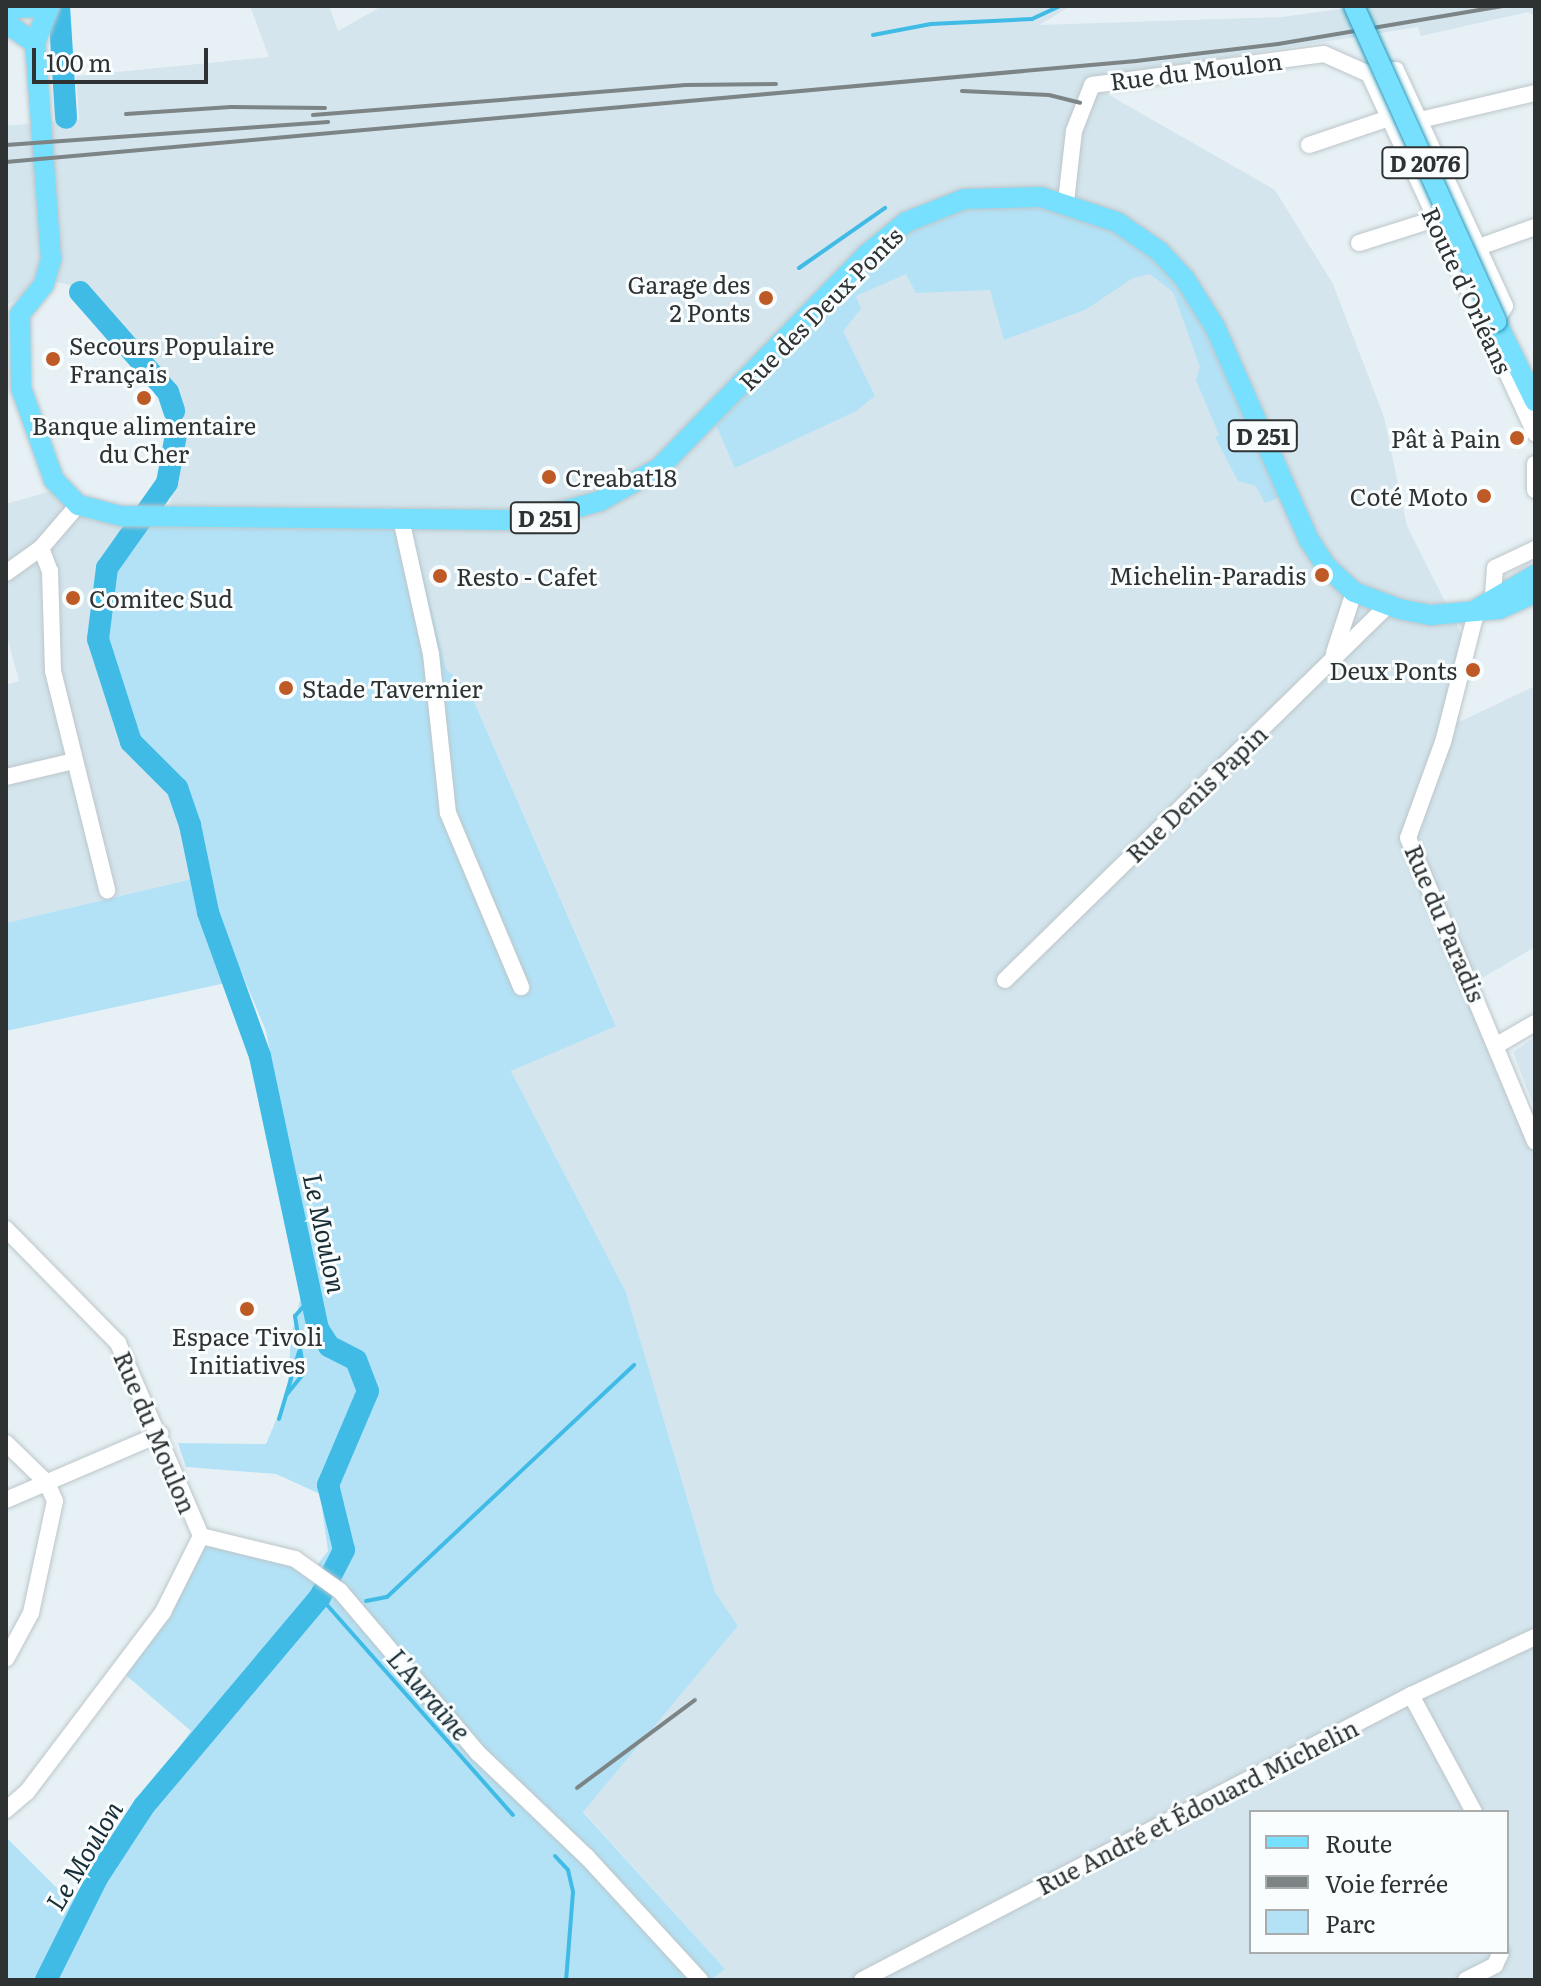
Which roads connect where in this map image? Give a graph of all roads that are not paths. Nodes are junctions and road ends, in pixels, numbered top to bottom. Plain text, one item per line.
1 (49, 6) edge
2 (1354, 6) edge
3 (8, 14) edge
4 (36, 37) junction
5 (1369, 74) junction
6 (1535, 93) edge
7 (1389, 118) junction
8 (1420, 120) junction
9 (1309, 145) dead end
10 (1066, 202) junction
11 (1435, 219) junction
12 (1535, 227) edge
13 (1359, 243) dead end
14 (1479, 247) junction
15 (13, 314) edge
16 (1496, 321) junction
17 (1532, 388) edge
18 (1535, 433) edge
19 (1535, 464) edge
20 (1535, 490) edge
21 (78, 505) junction
22 (401, 519) junction
23 (41, 548) junction
24 (1535, 549) edge
25 (6, 573) edge
26 (1535, 575) edge
27 (1354, 592) junction
28 (1535, 593) edge
29 (1485, 602) junction
30 (1393, 608) junction
31 (1321, 671) junction
32 (74, 761) junction
33 (6, 777) edge
34 (107, 890) dead end
35 (1005, 980) dead end
36 (521, 987) dead end
37 (1535, 1023) edge
38 (1497, 1045) junction
39 (1535, 1142) edge
40 (6, 1229) edge
41 (160, 1434) junction
42 (6, 1443) edge
43 (47, 1483) junction
44 (6, 1500) edge
45 (201, 1536) junction
46 (1535, 1637) edge
47 (6, 1659) edge
48 (1411, 1695) junction
49 (6, 1810) edge
50 (1473, 1810) edge
51 (1500, 1954) edge
52 (700, 1980) edge
53 (862, 1980) edge
54 (1466, 1980) edge

1 - 3 main road
1 - 4 main road
2 - 16 main road, Route d'Orléans / D 2076, bridge
3 - 4 main road
4 - 15 main road
5 - 7 street, Route d'Orléans
5 - 8 street, Route d'Orléans
5 - 10 street, Rue du Moulon
6 - 8 street
7 - 9 street
7 - 11 street, Route d'Orléans
8 - 14 street, Route d'Orléans
10 - 22 main road, Rue des Deux Ponts / D 251
10 - 27 main road, Rue des Deux Ponts / D 251
11 - 13 street
11 - 18 street, Route d'Orléans
12 - 14 street
14 - 16 street, Route d'Orléans
15 - 21 main road
16 - 17 main road, Route d'Orléans / D 2076
19 - 20 street
21 - 22 main road, Rue des Deux Ponts / D 251
21 - 23 street
22 - 36 street
23 - 25 street
23 - 32 street
24 - 29 street
26 - 29 main road, Rue des Deux Ponts / D 251
27 - 30 main road, Rue des Deux Ponts / D 251
27 - 31 street
28 - 29 main road, Rue des Deux Ponts / D 251
29 - 30 main road, Rue des Deux Ponts / D 251
29 - 38 street, Rue du Paradis
30 - 31 street, Rue Denis Papin
31 - 35 street, Rue Denis Papin
32 - 33 street
32 - 34 street
37 - 38 street
38 - 39 street, Rue du Paradis
40 - 41 street, Rue du Moulon
41 - 43 street
41 - 45 street, Rue du Moulon
42 - 43 street
43 - 44 street
43 - 47 street
45 - 49 street
45 - 52 street
46 - 48 street, Rue André et Édouard Michelin
48 - 50 street
48 - 53 street, Rue André et Édouard Michelin
51 - 54 street

